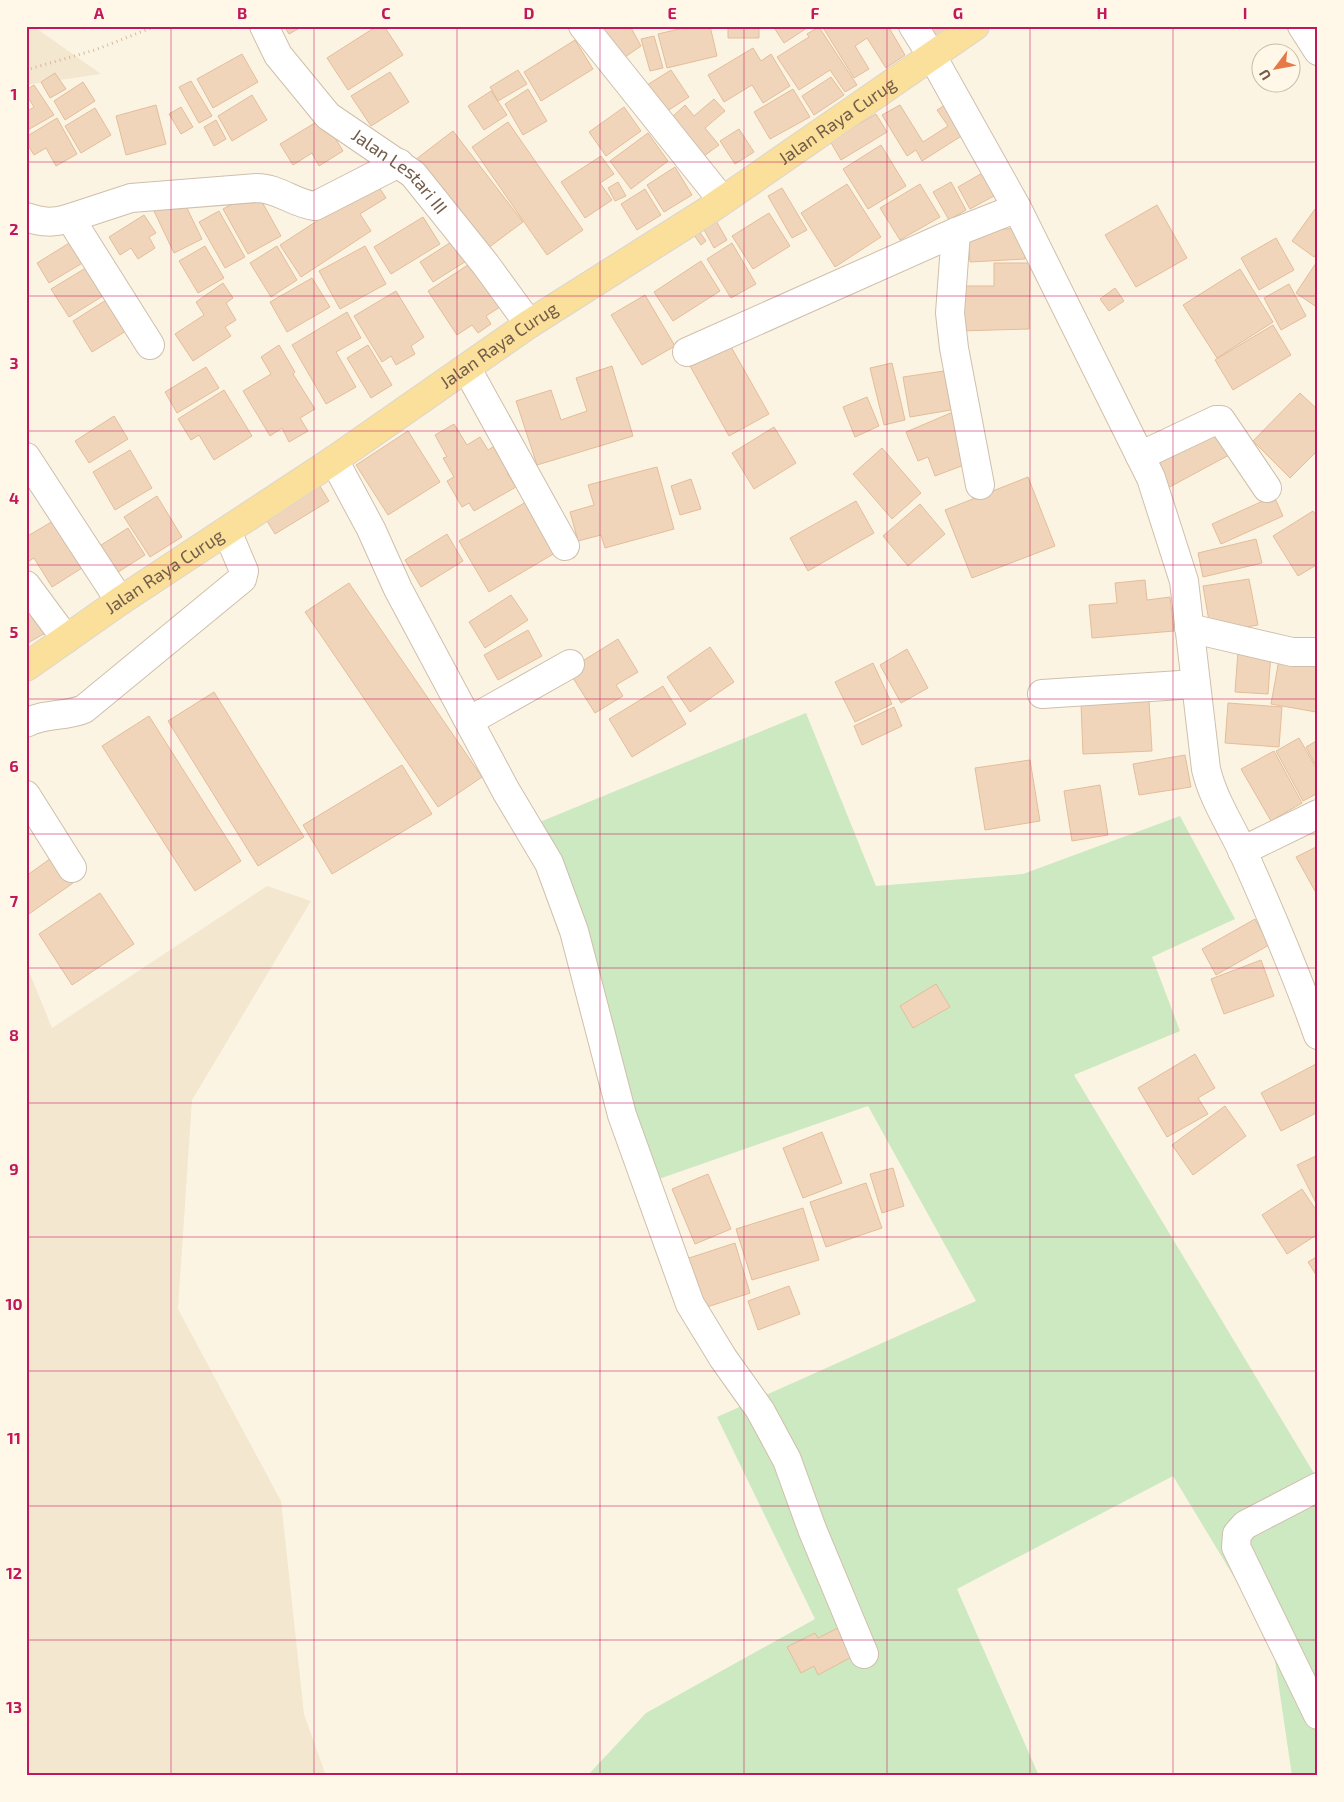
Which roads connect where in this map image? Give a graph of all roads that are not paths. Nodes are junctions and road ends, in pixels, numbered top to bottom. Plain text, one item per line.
1 (264, 26) edge
2 (583, 26) edge
3 (913, 26) edge
4 (976, 26) edge
5 (1302, 26) edge
6 (1318, 51) edge
7 (932, 56) junction
8 (399, 163) junction
9 (722, 200) junction
10 (1018, 208) junction
11 (26, 217) edge
12 (70, 218) junction
13 (956, 232) junction
14 (529, 324) junction
15 (150, 344) dead end
16 (687, 352) dead end
17 (468, 369) junction
18 (1140, 456) junction
19 (26, 458) edge
20 (334, 460) junction
21 (980, 485) dead end
22 (1267, 488) dead end
23 (228, 531) junction
24 (565, 546) dead end
25 (26, 585) edge
26 (120, 601) junction
27 (1190, 628) junction
28 (66, 639) junction
29 (1318, 652) edge
30 (570, 664) dead end
31 (26, 667) edge
32 (1196, 684) junction
33 (1042, 694) dead end
34 (469, 721) junction
35 (26, 723) edge
36 (26, 795) edge
37 (1318, 814) edge
38 (1242, 851) junction
39 (72, 868) dead end
40 (1312, 1002) edge
41 (1318, 1036) edge
42 (1318, 1487) edge
43 (864, 1654) dead end
44 (1318, 1715) edge

1 - 8 street, Jalan Lestari III
2 - 9 street
3 - 7 street
4 - 7 main road, Jalan Raya Curug
5 - 6 street
7 - 9 main road, Jalan Raya Curug
7 - 10 street
8 - 12 street
8 - 14 street, Jalan Lestari III
9 - 14 main road, Jalan Raya Curug
10 - 13 street
10 - 18 street
11 - 12 street
12 - 15 street
13 - 16 street
13 - 21 street
14 - 17 main road, Jalan Raya Curug
17 - 20 main road, Jalan Raya Curug
17 - 24 street
18 - 22 street
18 - 27 street
19 - 26 street
20 - 23 main road, Jalan Raya Curug
20 - 34 street
23 - 26 main road, Jalan Raya Curug
23 - 35 street
25 - 28 street
26 - 28 main road, Jalan Raya Curug
27 - 29 street
27 - 32 street
28 - 31 main road, Jalan Raya Curug
30 - 34 street
32 - 33 street
32 - 38 street
34 - 43 street
36 - 39 street
37 - 38 street
38 - 40 street
40 - 41 street
42 - 44 street

